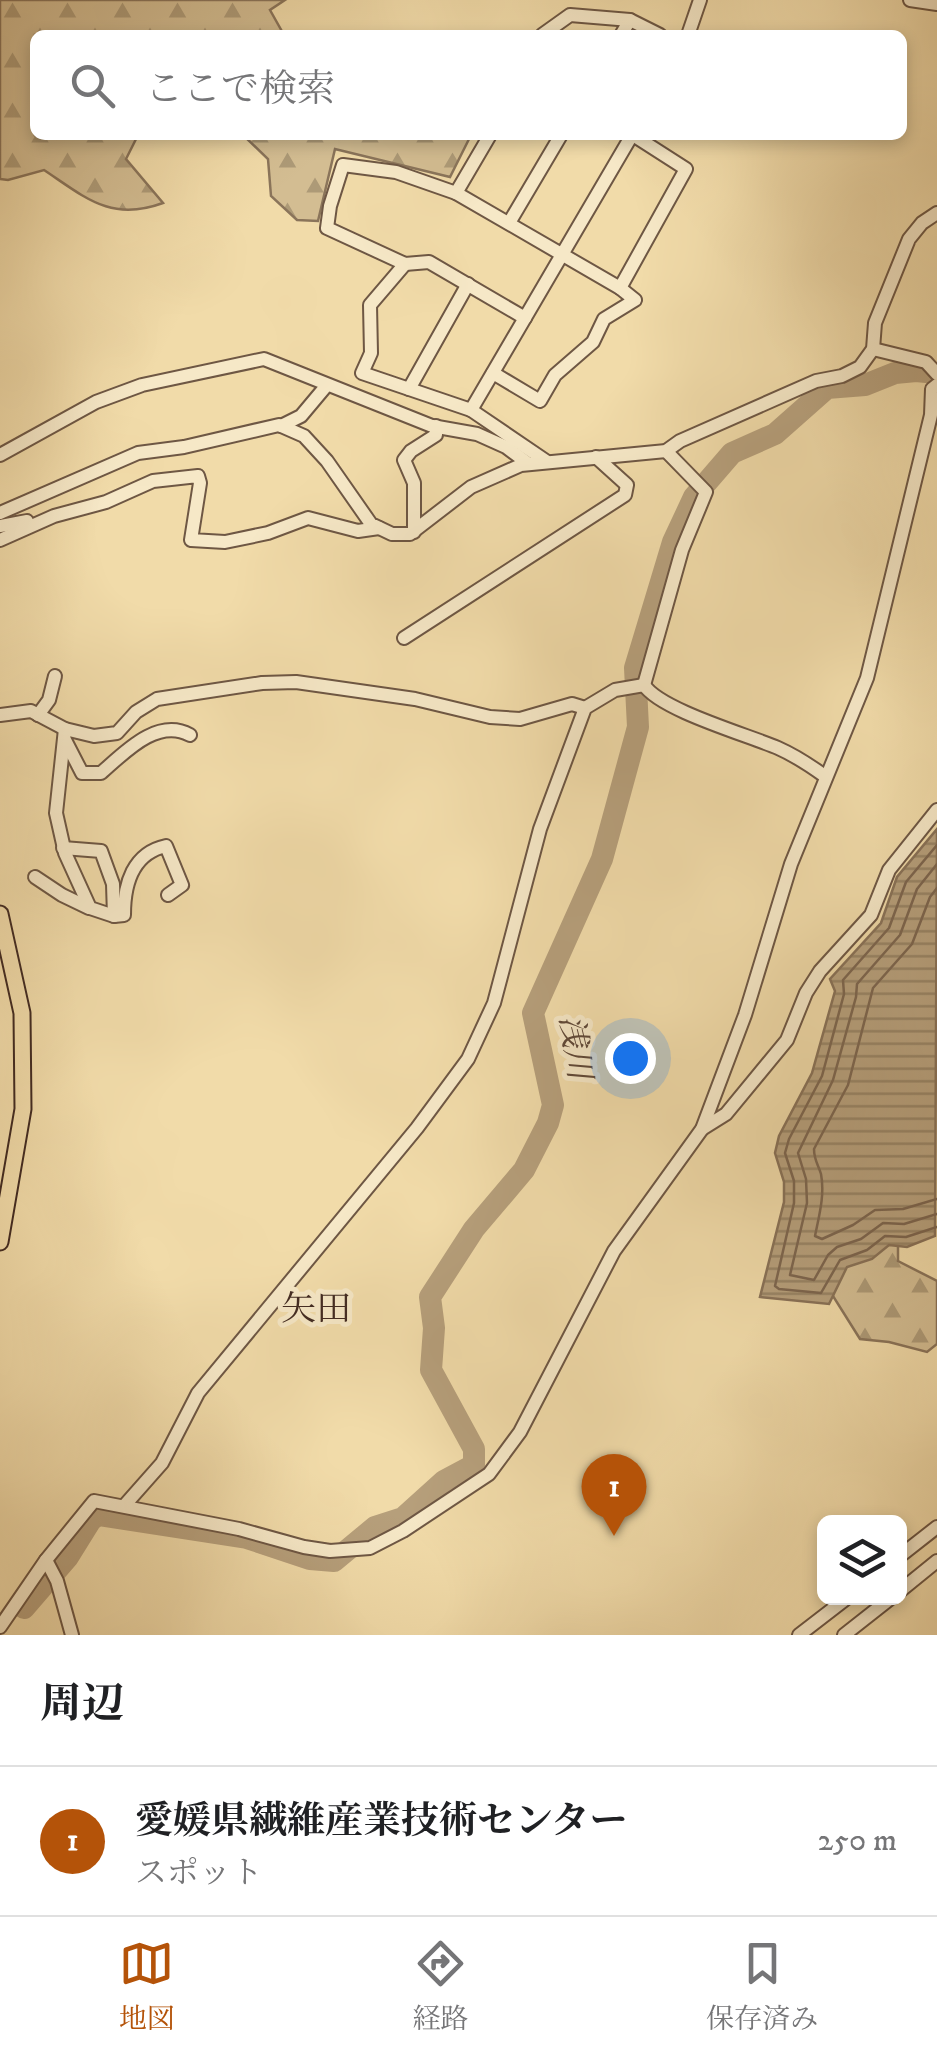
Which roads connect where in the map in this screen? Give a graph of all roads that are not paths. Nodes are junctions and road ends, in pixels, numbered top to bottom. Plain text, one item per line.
1 (700, 0) edge
2 (910, 0) edge
3 (937, 4) edge
4 (630, 20) junction
5 (549, 30) edge
6 (624, 30) edge
7 (650, 30) edge
8 (690, 30) edge
9 (487, 140) edge
10 (559, 140) edge
11 (630, 140) edge
12 (641, 140) edge
13 (456, 193) junction
14 (937, 214) edge
15 (509, 223) junction
16 (563, 254) junction
17 (405, 264) junction
18 (468, 284) junction
19 (620, 288) junction
20 (526, 318) junction
21 (873, 349) junction
22 (494, 373) junction
23 (937, 374) edge
24 (327, 385) junction
25 (937, 385) edge
26 (409, 389) junction
27 (472, 410) junction
28 (281, 426) junction
29 (436, 426) junction
30 (666, 451) junction
31 (0, 455) edge
32 (596, 457) junction
33 (546, 461) junction
34 (529, 464) junction
35 (0, 512) edge
36 (54, 516) junction
37 (0, 526) edge
38 (380, 528) junction
39 (414, 532) junction
40 (0, 540) edge
41 (404, 638) dead end
42 (55, 676) dead end
43 (644, 684) junction
44 (585, 708) junction
45 (38, 714) junction
46 (0, 715) edge
47 (64, 733) junction
48 (190, 735) dead end
49 (826, 777) junction
50 (937, 810) edge
51 (63, 848) junction
52 (35, 877) dead end
53 (168, 895) dead end
54 (90, 908) junction
55 (0, 914) edge
56 (114, 916) junction
57 (702, 1129) junction
58 (0, 1242) edge
59 (124, 1506) junction
60 (937, 1527) edge
61 (907, 1551) edge
62 (46, 1560) junction
63 (937, 1562) edge
64 (907, 1586) edge
65 (837, 1605) edge
66 (882, 1605) edge
67 (0, 1627) edge
68 (72, 1635) edge
69 (799, 1635) edge
70 (844, 1635) edge

1 - 8 street
2 - 3 street
4 - 5 street
4 - 6 street
4 - 7 street
9 - 13 street
10 - 15 street
11 - 16 street
12 - 19 street
13 - 15 street
13 - 17 street
14 - 21 street
15 - 16 street
16 - 19 street
16 - 20 street
17 - 18 street
17 - 26 street
18 - 20 street
18 - 26 street
19 - 22 street
20 - 22 street
21 - 23 street
21 - 30 street
22 - 27 street
24 - 28 street
24 - 29 street
24 - 31 street
25 - 49 street
26 - 27 street
27 - 33 street
28 - 35 street
28 - 38 street
29 - 34 street
29 - 39 street
30 - 32 street
30 - 43 street
32 - 33 street
32 - 41 street
33 - 34 street
34 - 39 street
36 - 37 street
36 - 38 street
36 - 40 street
38 - 39 street
42 - 45 street
43 - 44 street
43 - 49 street
44 - 47 street
44 - 59 street
45 - 46 street
45 - 47 street
47 - 48 street
47 - 51 street
49 - 57 street
50 - 57 street
51 - 54 street
51 - 56 street
52 - 54 street
53 - 56 street
54 - 56 street
55 - 58 main road
57 - 59 street
59 - 62 street
60 - 61 street
62 - 67 street
62 - 68 street
63 - 64 street
65 - 69 street
66 - 70 street

